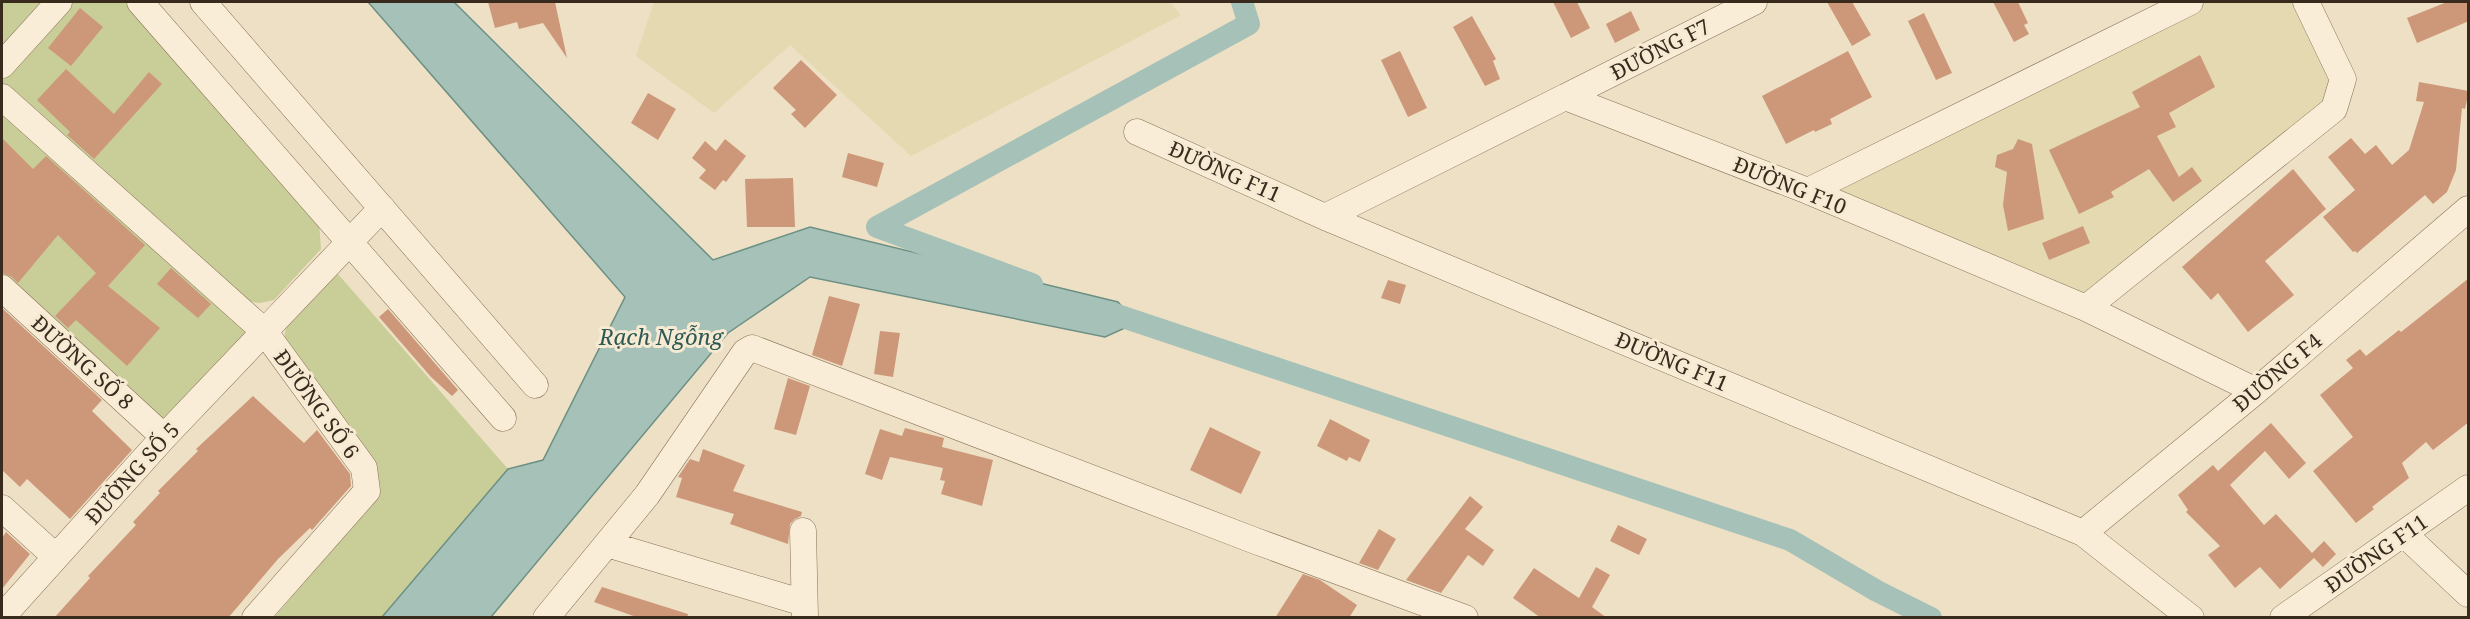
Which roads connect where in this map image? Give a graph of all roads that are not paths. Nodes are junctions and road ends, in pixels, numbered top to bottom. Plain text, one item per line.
1 (59, 2) edge
2 (140, 2) edge
3 (203, 2) edge
4 (1754, 2) edge
5 (2190, 2) edge
6 (2307, 2) edge
7 (2, 65) edge
8 (2, 97) edge
9 (1566, 97) junction
10 (1137, 132) dead end
11 (1808, 191) junction
12 (382, 208) junction
13 (2469, 209) edge
14 (1325, 217) junction
15 (349, 242) junction
16 (2, 288) edge
17 (2086, 308) junction
18 (264, 331) junction
19 (535, 385) dead end
20 (2256, 391) junction
21 (503, 418) dead end
22 (164, 437) junction
23 (2469, 488) edge
24 (2, 508) edge
25 (803, 531) dead end
26 (2083, 532) junction
27 (2404, 534) junction
28 (607, 544) junction
29 (56, 557) junction
30 (2469, 594) edge
31 (805, 610) edge
32 (2, 617) edge
33 (255, 618) edge
34 (546, 618) edge
35 (1465, 618) edge
36 (2190, 618) edge
37 (2283, 618) edge

1 - 7 street
2 - 15 street
3 - 12 street
4 - 9 street, ĐƯỜNG F7
5 - 11 street
6 - 17 street
8 - 18 street, ĐƯỜNG SỐ 6
9 - 11 street, ĐƯỜNG F10
9 - 14 street
10 - 14 street, ĐƯỜNG F11
11 - 17 street, ĐƯỜNG F10
12 - 15 street, ĐƯỜNG SỐ 5
12 - 19 street
13 - 20 street, ĐƯỜNG F4
14 - 26 street, ĐƯỜNG F11
15 - 18 street, ĐƯỜNG SỐ 5
15 - 21 street
16 - 22 street, ĐƯỜNG SỐ 8
17 - 20 street, ĐƯỜNG F10
18 - 22 street, ĐƯỜNG SỐ 5
18 - 33 street, ĐƯỜNG SỐ 6
20 - 26 street, ĐƯỜNG F4
22 - 29 street, ĐƯỜNG SỐ 5
23 - 27 street, ĐƯỜNG F11
24 - 29 street
25 - 31 street
26 - 36 street, ĐƯỜNG F11
27 - 30 street
27 - 37 street, ĐƯỜNG F11
28 - 31 street
28 - 34 street
28 - 35 street
29 - 32 street, ĐƯỜNG SỐ 5

